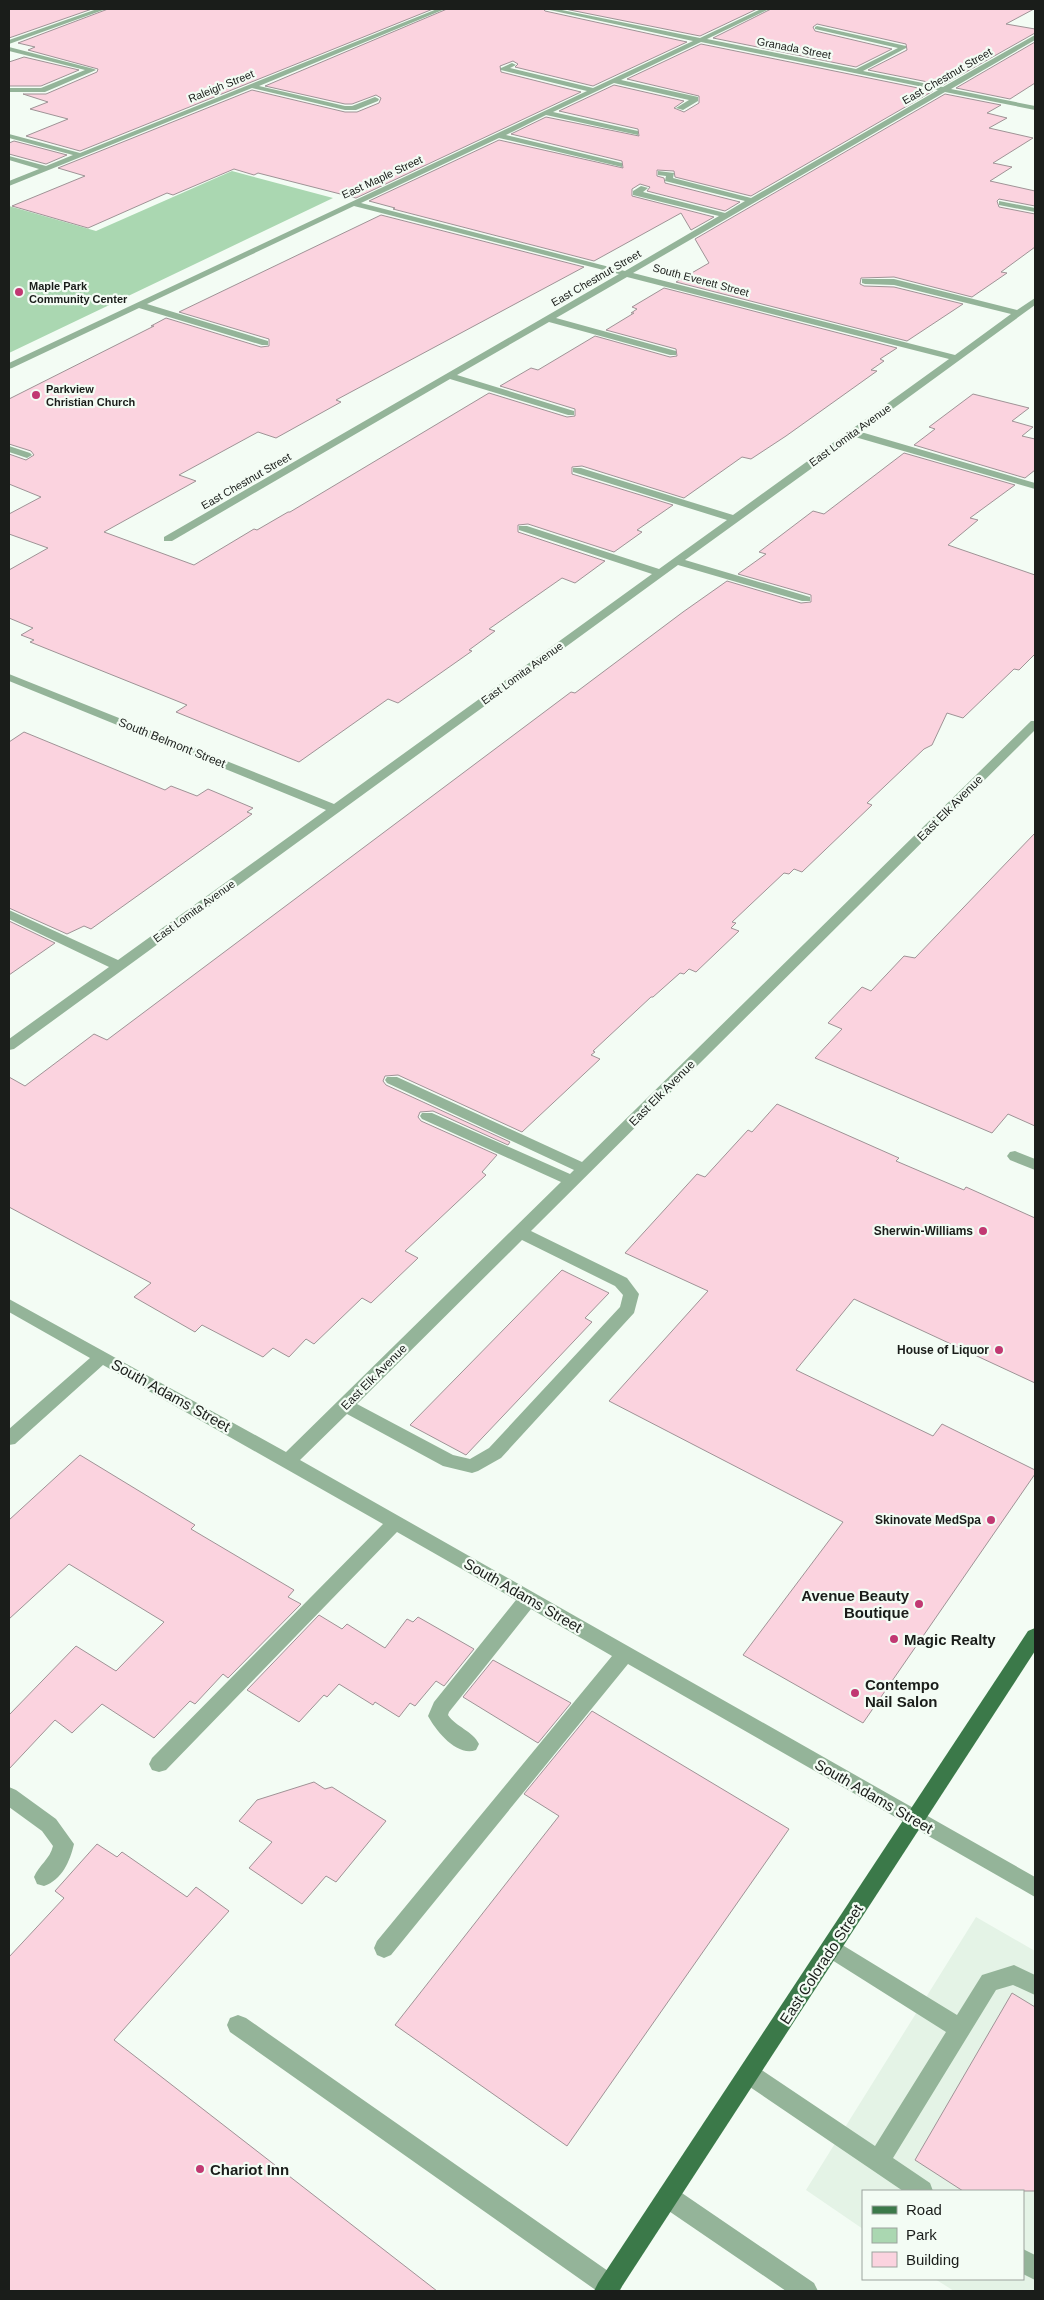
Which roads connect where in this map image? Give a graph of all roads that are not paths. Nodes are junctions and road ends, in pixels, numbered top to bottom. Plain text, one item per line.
1 (76, 9) edge
2 (103, 9) edge
3 (442, 9) edge
4 (548, 9) edge
5 (766, 9) edge
6 (92, 13) junction
7 (817, 28) dead end
8 (1035, 37) edge
9 (699, 40) junction
10 (9, 42) edge
11 (9, 49) edge
12 (512, 65) dead end
13 (856, 72) junction
14 (614, 81) junction
15 (251, 86) junction
16 (9, 90) edge
17 (594, 90) junction
18 (945, 90) junction
19 (375, 99) dead end
20 (680, 108) dead end
21 (1035, 108) edge
22 (545, 113) junction
23 (635, 133) dead end
24 (498, 135) junction
25 (9, 136) edge
26 (80, 155) junction
27 (9, 158) edge
28 (619, 165) dead end
29 (46, 169) junction
30 (661, 172) dead end
31 (9, 184) edge
32 (644, 188) dead end
33 (753, 201) junction
34 (1002, 203) dead end
35 (354, 204) junction
36 (1035, 210) edge
37 (727, 216) junction
38 (627, 273) junction
39 (865, 281) dead end
40 (139, 305) junction
41 (1029, 308) edge
42 (548, 319) junction
43 (265, 343) dead end
44 (673, 353) dead end
45 (955, 358) junction
46 (9, 366) edge
47 (449, 376) junction
48 (571, 413) dead end
49 (853, 433) junction
50 (9, 449) edge
51 (27, 455) dead end
52 (577, 470) dead end
53 (1035, 486) edge
54 (734, 519) junction
55 (526, 527) dead end
56 (168, 538) dead end
57 (676, 561) junction
58 (663, 571) junction
59 (806, 599) dead end
60 (9, 677) edge
61 (1035, 724) edge
62 (334, 809) junction
63 (9, 914) edge
64 (119, 966) junction
65 (9, 1046) edge
66 (392, 1080) dead end
67 (427, 1116) dead end
68 (1015, 1156) dead end
69 (1035, 1165) edge
70 (585, 1169) junction
71 (572, 1181) junction
72 (520, 1232) junction
73 (9, 1305) edge
74 (102, 1357) junction
75 (345, 1405) junction
76 (9, 1439) edge
77 (288, 1461) junction
78 (396, 1522) junction
79 (528, 1599) junction
80 (1035, 1636) edge
81 (625, 1654) junction
82 (469, 1744) dead end
83 (159, 1764) dead end
84 (9, 1796) edge
85 (915, 1819) junction
86 (44, 1877) dead end
87 (1035, 1888) edge
88 (384, 1948) dead end
89 (831, 1948) junction
90 (1035, 1986) edge
91 (238, 2025) dead end
92 (960, 2029) junction
93 (749, 2074) junction
94 (878, 2161) junction
95 (921, 2190) edge
96 (668, 2197) junction
97 (1024, 2261) edge
98 (1035, 2268) edge
99 (608, 2288) edge
100 (806, 2291) edge

1 - 6 street
2 - 6 street
3 - 15 street, Raleigh Street
4 - 9 street, Granada Street
5 - 9 street, East Maple Street
6 - 10 street
7 - 13 street
8 - 18 street, East Chestnut Street
9 - 13 street, Granada Street
9 - 14 street, East Maple Street
11 - 16 street
12 - 17 street
13 - 18 street, Granada Street
14 - 17 street, East Maple Street
14 - 20 street
15 - 19 street
15 - 26 street, Raleigh Street
17 - 22 street, East Maple Street
18 - 21 street, Granada Street
18 - 33 street, East Chestnut Street
22 - 23 street
22 - 24 street, East Maple Street
24 - 28 street
24 - 35 street, East Maple Street
25 - 26 street
26 - 29 street, Raleigh Street
27 - 29 street
29 - 31 street, Raleigh Street
30 - 33 street
32 - 37 street
33 - 37 street, East Chestnut Street
34 - 36 street
35 - 38 street, South Everett Street
35 - 40 street, East Maple Street
37 - 38 street, East Chestnut Street
38 - 42 street, East Chestnut Street
38 - 45 street, South Everett Street
39 - 41 street
40 - 43 street
40 - 46 street, East Maple Street
41 - 45 street, East Lomita Avenue
42 - 44 street
42 - 47 street, East Chestnut Street
45 - 49 street, East Lomita Avenue
47 - 48 street
47 - 56 street, East Chestnut Street
49 - 53 street
49 - 54 street, East Lomita Avenue
50 - 51 street
52 - 54 street
54 - 57 street, East Lomita Avenue
55 - 58 street
57 - 58 street, East Lomita Avenue
57 - 59 street
58 - 62 street, East Lomita Avenue
60 - 62 street, South Belmont Street
61 - 70 street, East Elk Avenue
62 - 64 street, East Lomita Avenue
63 - 64 street
64 - 65 street, East Lomita Avenue
66 - 70 street
67 - 71 street
68 - 69 street
70 - 71 street, East Elk Avenue
71 - 72 street, East Elk Avenue
72 - 75 street, East Elk Avenue
72 - 75 street
73 - 74 street, South Adams Street
74 - 76 street
74 - 77 street, South Adams Street
75 - 77 street, East Elk Avenue
77 - 78 street, South Adams Street
78 - 79 street, South Adams Street
78 - 83 street
79 - 81 street, South Adams Street
79 - 82 street
80 - 85 main road, East Colorado Street
81 - 85 street, South Adams Street
81 - 88 street
84 - 86 street
85 - 87 street, South Adams Street
85 - 89 main road, East Colorado Street
89 - 92 street
89 - 93 main road, East Colorado Street
90 - 92 street
91 - 99 street
92 - 94 street
93 - 94 street
93 - 96 main road, East Colorado Street
94 - 95 street
96 - 99 main road, East Colorado Street
96 - 100 street
97 - 98 street

